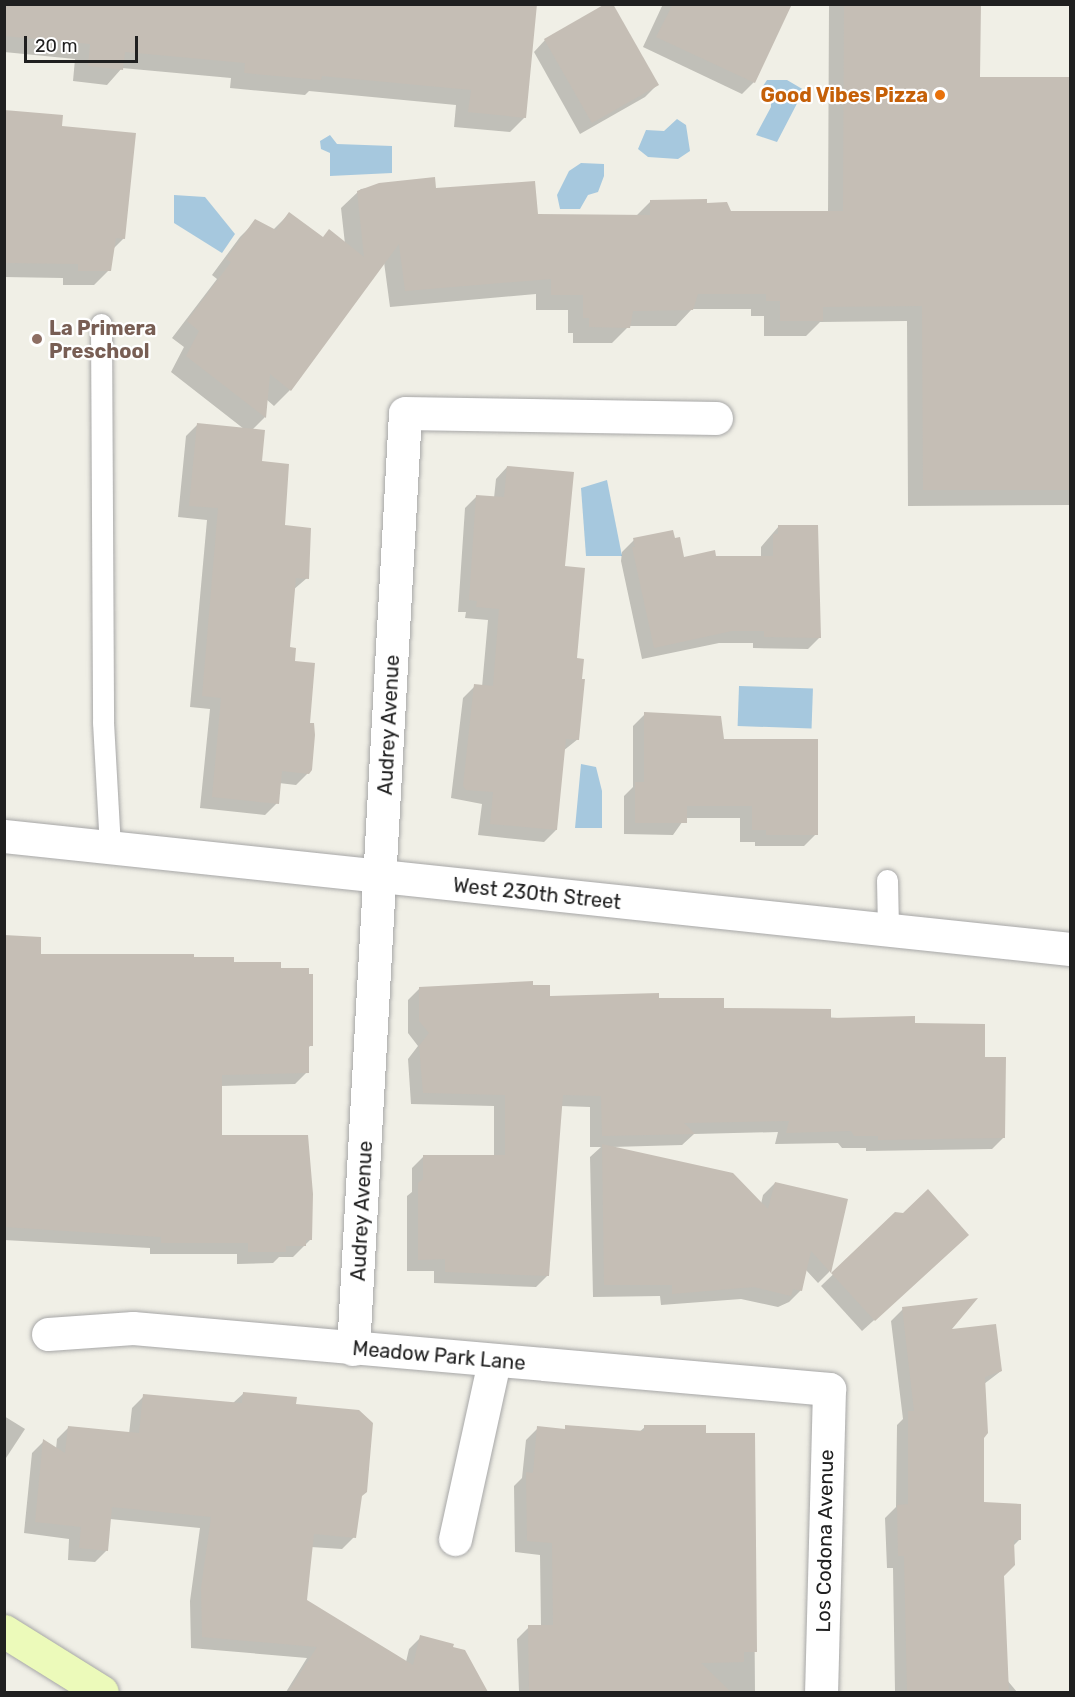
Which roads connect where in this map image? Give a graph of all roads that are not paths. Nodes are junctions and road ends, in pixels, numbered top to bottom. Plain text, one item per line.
1 (101, 324) dead end
2 (716, 418) dead end
3 (4, 836) edge
4 (110, 848) junction
5 (381, 878) junction
6 (887, 880) dead end
7 (888, 929) junction
8 (1071, 949) edge
9 (48, 1334) dead end
10 (353, 1348) junction
11 (494, 1362) junction
12 (829, 1389) joint
13 (455, 1539) dead end
14 (4, 1631) edge
15 (102, 1692) edge
16 (821, 1692) edge

1 - 4 lane
2 - 5 street, Audrey Avenue
3 - 4 street, West 230th Street
4 - 5 street, West 230th Street
5 - 7 street, West 230th Street
5 - 10 street, Audrey Avenue
6 - 7 lane
7 - 8 street, West 230th Street
9 - 10 street, Meadow Park Lane
10 - 11 street, Meadow Park Lane
11 - 12 street, Meadow Park Lane
11 - 13 street
12 - 16 street, Los Codona Avenue
14 - 15 main road

